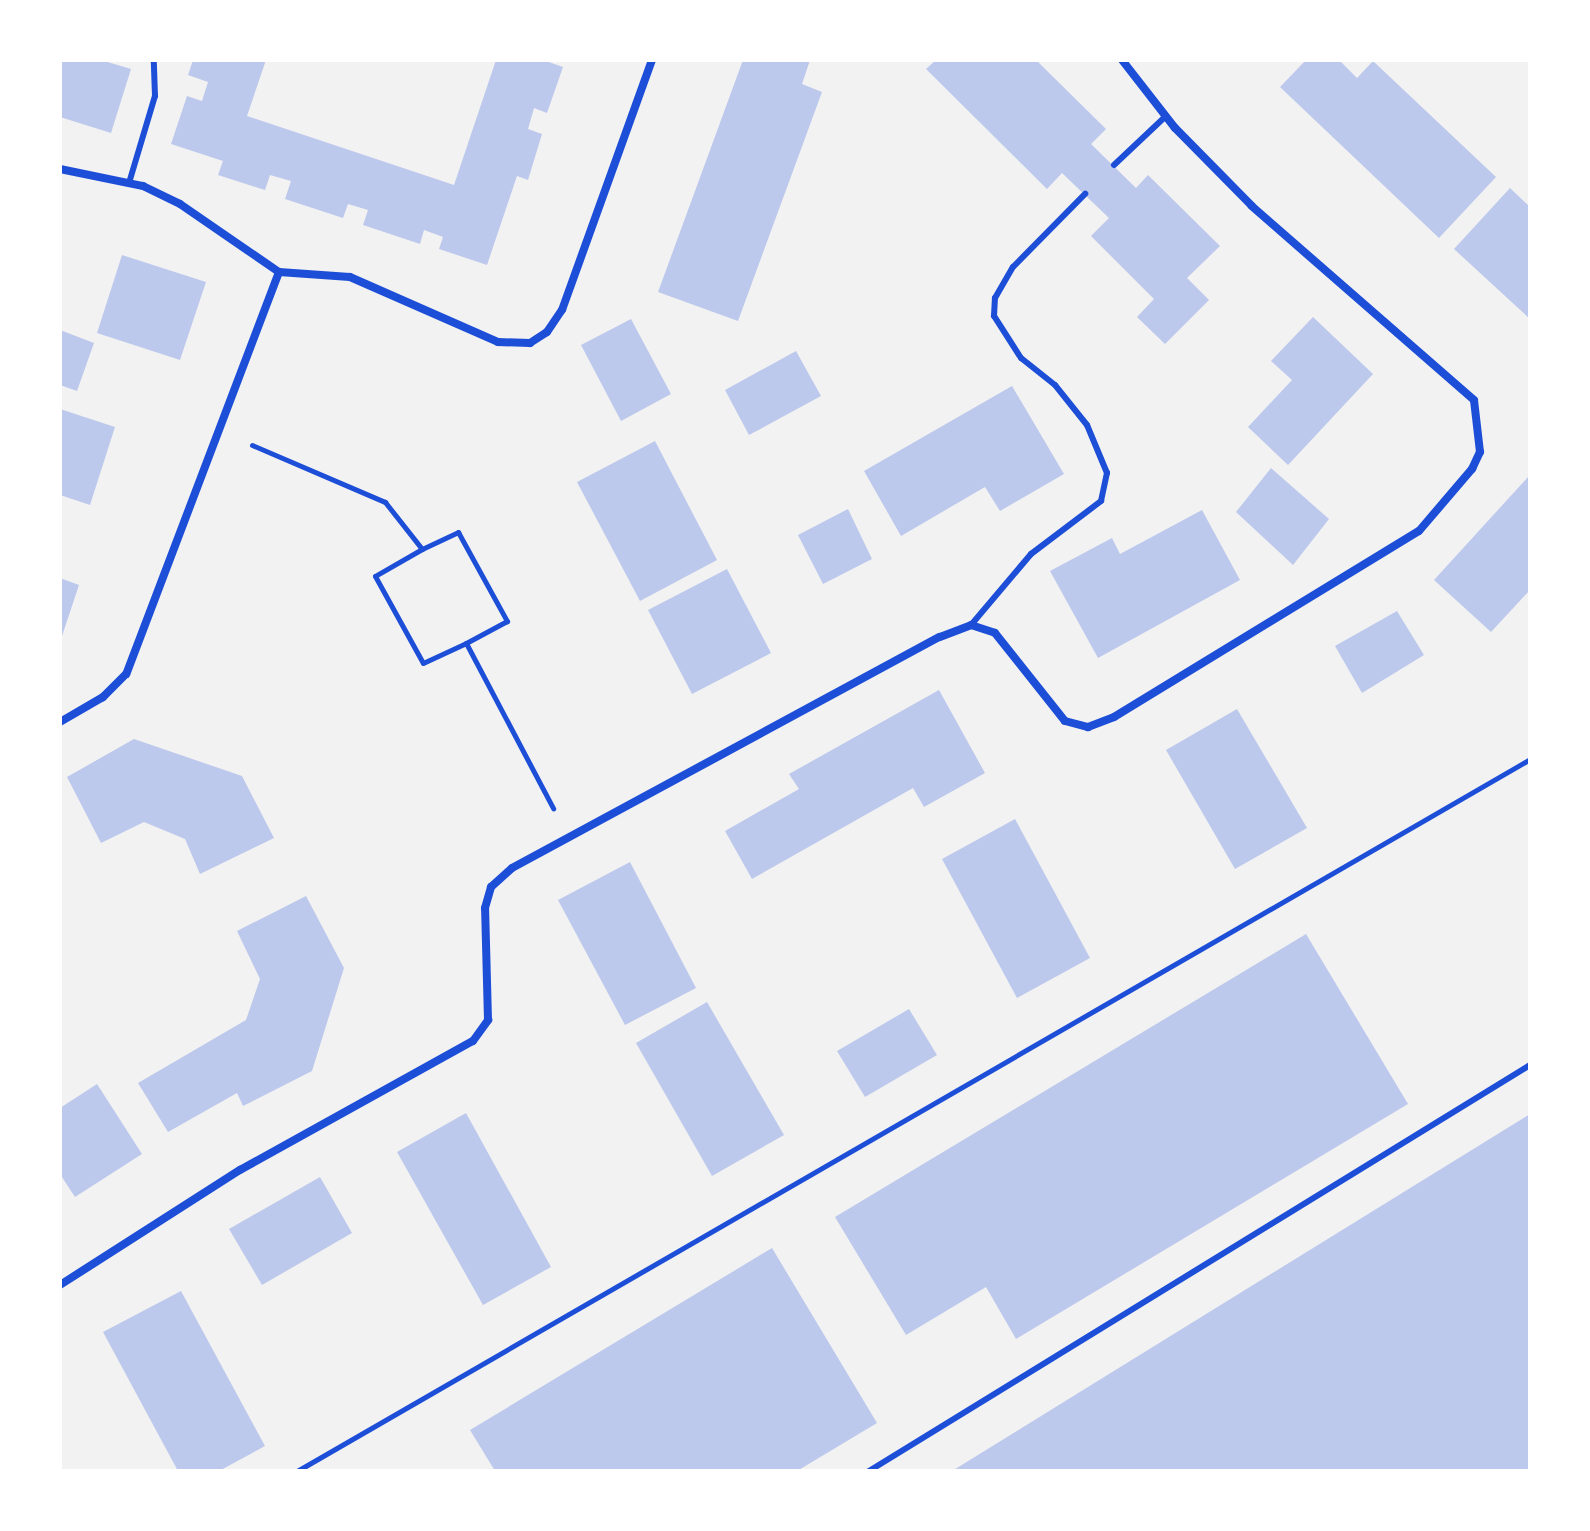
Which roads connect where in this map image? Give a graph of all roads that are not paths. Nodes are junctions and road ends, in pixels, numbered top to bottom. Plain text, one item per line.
1 (154, 60) edge
2 (652, 60) edge
3 (1122, 60) edge
4 (1166, 116) junction
5 (1114, 165) dead end
6 (60, 169) edge
7 (129, 183) junction
8 (1085, 194) dead end
9 (279, 272) junction
10 (971, 625) junction
11 (60, 722) edge
12 (1530, 1065) edge
13 (60, 1285) edge
14 (869, 1471) edge

1 - 7 lane
2 - 9 street
3 - 4 street
4 - 5 lane
4 - 10 street
6 - 7 street
7 - 9 street
8 - 10 lane
9 - 11 street
10 - 13 street
12 - 14 lane

